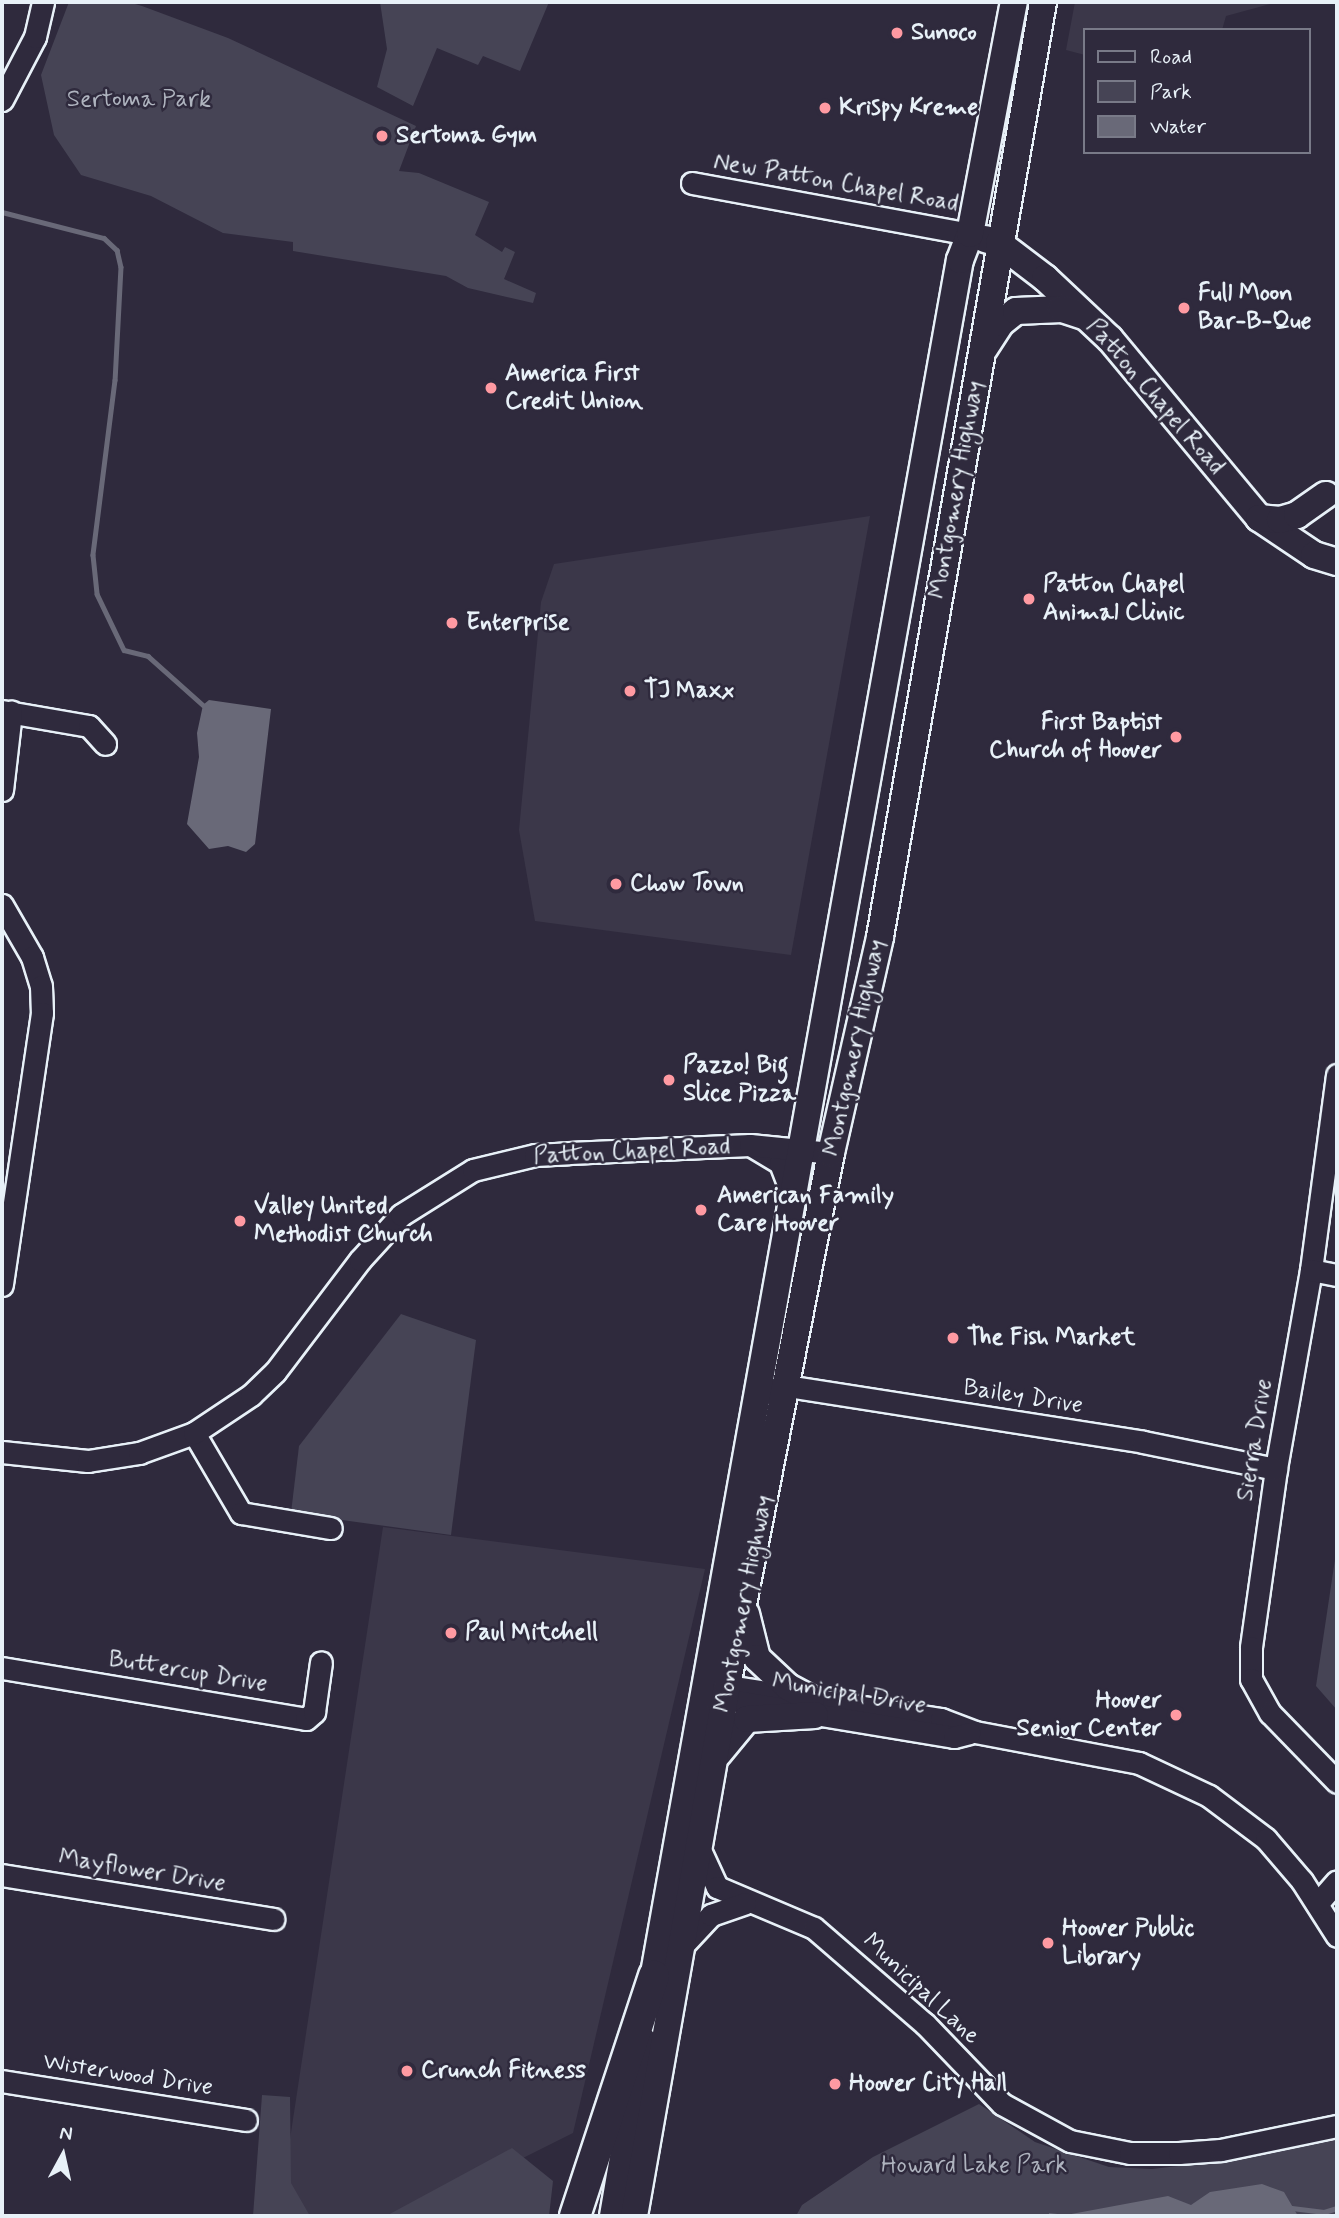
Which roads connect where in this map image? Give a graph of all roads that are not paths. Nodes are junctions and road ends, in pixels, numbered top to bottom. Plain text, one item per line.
1 (43, 2) edge
2 (1014, 2) edge
3 (1043, 2) edge
4 (2, 100) edge
5 (692, 183) dead end
6 (970, 234) junction
7 (999, 243) junction
8 (1086, 316) junction
9 (980, 356) junction
10 (1326, 495) dead end
11 (1259, 518) junction
12 (1337, 562) edge
13 (6, 712) edge
14 (105, 744) dead end
15 (2, 790) edge
16 (2, 905) edge
17 (1337, 1075) edge
18 (750, 1145) junction
19 (803, 1147) junction
20 (831, 1153) junction
21 (794, 1201) junction
22 (1311, 1270) junction
23 (1337, 1275) edge
24 (2, 1285) edge
25 (787, 1386) junction
26 (761, 1392) junction
27 (194, 1433) junction
28 (2, 1452) edge
29 (1276, 1469) junction
30 (331, 1528) dead end
31 (744, 1601) junction
32 (321, 1662) dead end
33 (2, 1668) edge
34 (718, 1694) junction
35 (813, 1707) junction
36 (714, 1762) junction
37 (1337, 1782) edge
38 (700, 1850) junction
39 (2, 1875) edge
40 (1337, 1881) edge
41 (745, 1902) junction
42 (1317, 1904) junction
43 (273, 1919) dead end
44 (1337, 1936) edge
45 (684, 1944) junction
46 (654, 1976) junction
47 (2, 2081) edge
48 (246, 2120) dead end
49 (1337, 2126) edge
50 (575, 2216) edge
51 (613, 2216) edge
52 (634, 2216) edge

1 - 4 street
2 - 6 main road, Montgomery Highway
3 - 7 main road, Montgomery Highway
5 - 6 street, New Patton Chapel Road
6 - 7 main road, Patton Chapel Road
6 - 19 main road, Montgomery Highway
7 - 8 main road, Patton Chapel Road
7 - 9 main road, Montgomery Highway
8 - 9 main road
8 - 11 main road, Patton Chapel Road
9 - 20 main road, Montgomery Highway
10 - 11 main road
11 - 12 main road, Patton Chapel Road
13 - 14 street
13 - 15 street
16 - 24 street
17 - 22 street, Sierra Drive
18 - 19 street, Patton Chapel Road
18 - 21 street
18 - 27 street, Patton Chapel Road
19 - 20 street, Patton Chapel Road
19 - 21 main road, Montgomery Highway
20 - 25 main road, Montgomery Highway
21 - 26 main road, Montgomery Highway
22 - 23 street
22 - 29 street, Sierra Drive
25 - 26 street, Bailey Drive
25 - 29 street, Bailey Drive
25 - 31 main road, Montgomery Highway
26 - 34 main road, Montgomery Highway
27 - 28 street, Patton Chapel Road
27 - 30 street
29 - 37 street, Sierra Drive
31 - 34 main road, Montgomery Highway
31 - 35 main road
32 - 33 street, Buttercup Drive
34 - 35 street, Municipal Drive
34 - 36 main road, Montgomery Highway
34 - 46 main road, Montgomery Highway
35 - 36 main road
35 - 42 street, Municipal Drive
36 - 38 main road, Montgomery Highway
38 - 41 street, Municipal Lane
38 - 45 main road, Montgomery Highway
39 - 43 street, Mayflower Drive
40 - 42 street
41 - 45 street
41 - 49 street, Municipal Lane
42 - 44 street, Municipal Drive
45 - 52 main road, Montgomery Highway
46 - 50 highway
46 - 51 main road, Montgomery Highway
47 - 48 street, Wisterwood Drive

